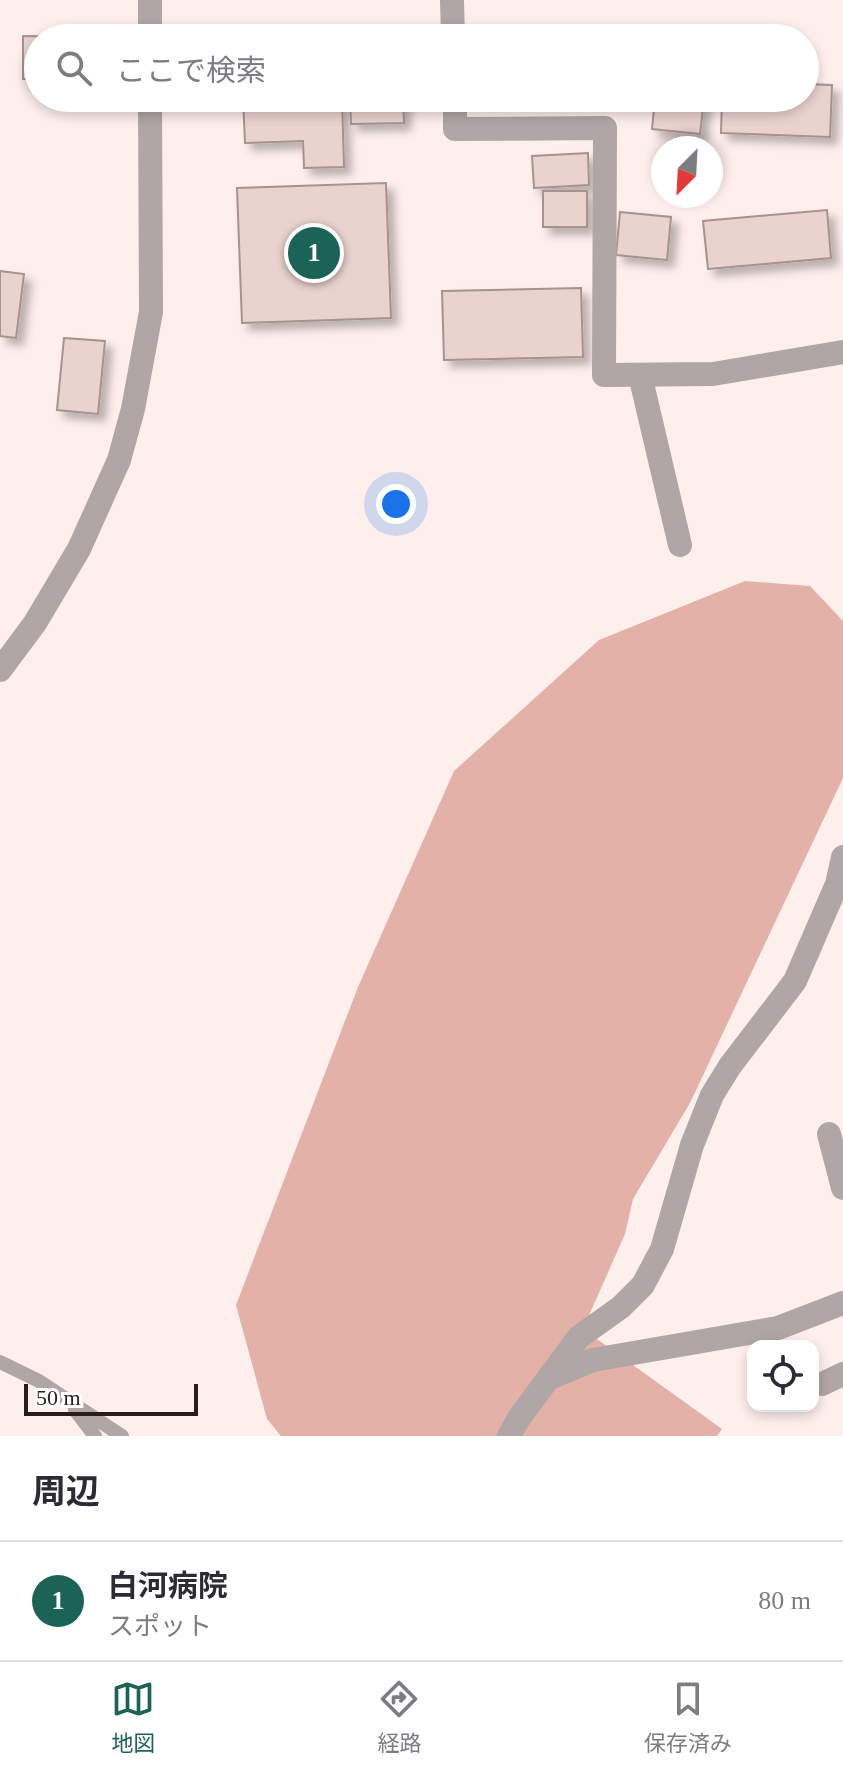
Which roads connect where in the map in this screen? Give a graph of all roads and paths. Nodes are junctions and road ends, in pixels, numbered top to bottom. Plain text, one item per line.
1 (150, 0) edge
2 (452, 0) edge
3 (150, 24) edge
4 (453, 24) edge
5 (150, 112) edge
6 (455, 112) edge
7 (843, 352) edge
8 (640, 375) junction
9 (680, 545) dead end
10 (0, 670) edge
11 (843, 857) edge
12 (829, 1134) dead end
13 (843, 1188) edge
14 (843, 1303) edge
15 (0, 1362) edge
16 (550, 1378) junction
17 (64, 1397) junction
18 (95, 1436) edge
19 (122, 1436) edge
20 (509, 1436) edge

1 - 3 street
2 - 4 street
5 - 10 street
6 - 8 street
7 - 8 street
8 - 9 street
11 - 16 street
12 - 13 street
14 - 16 street
15 - 17 lane
16 - 20 street
17 - 18 lane
17 - 19 lane

